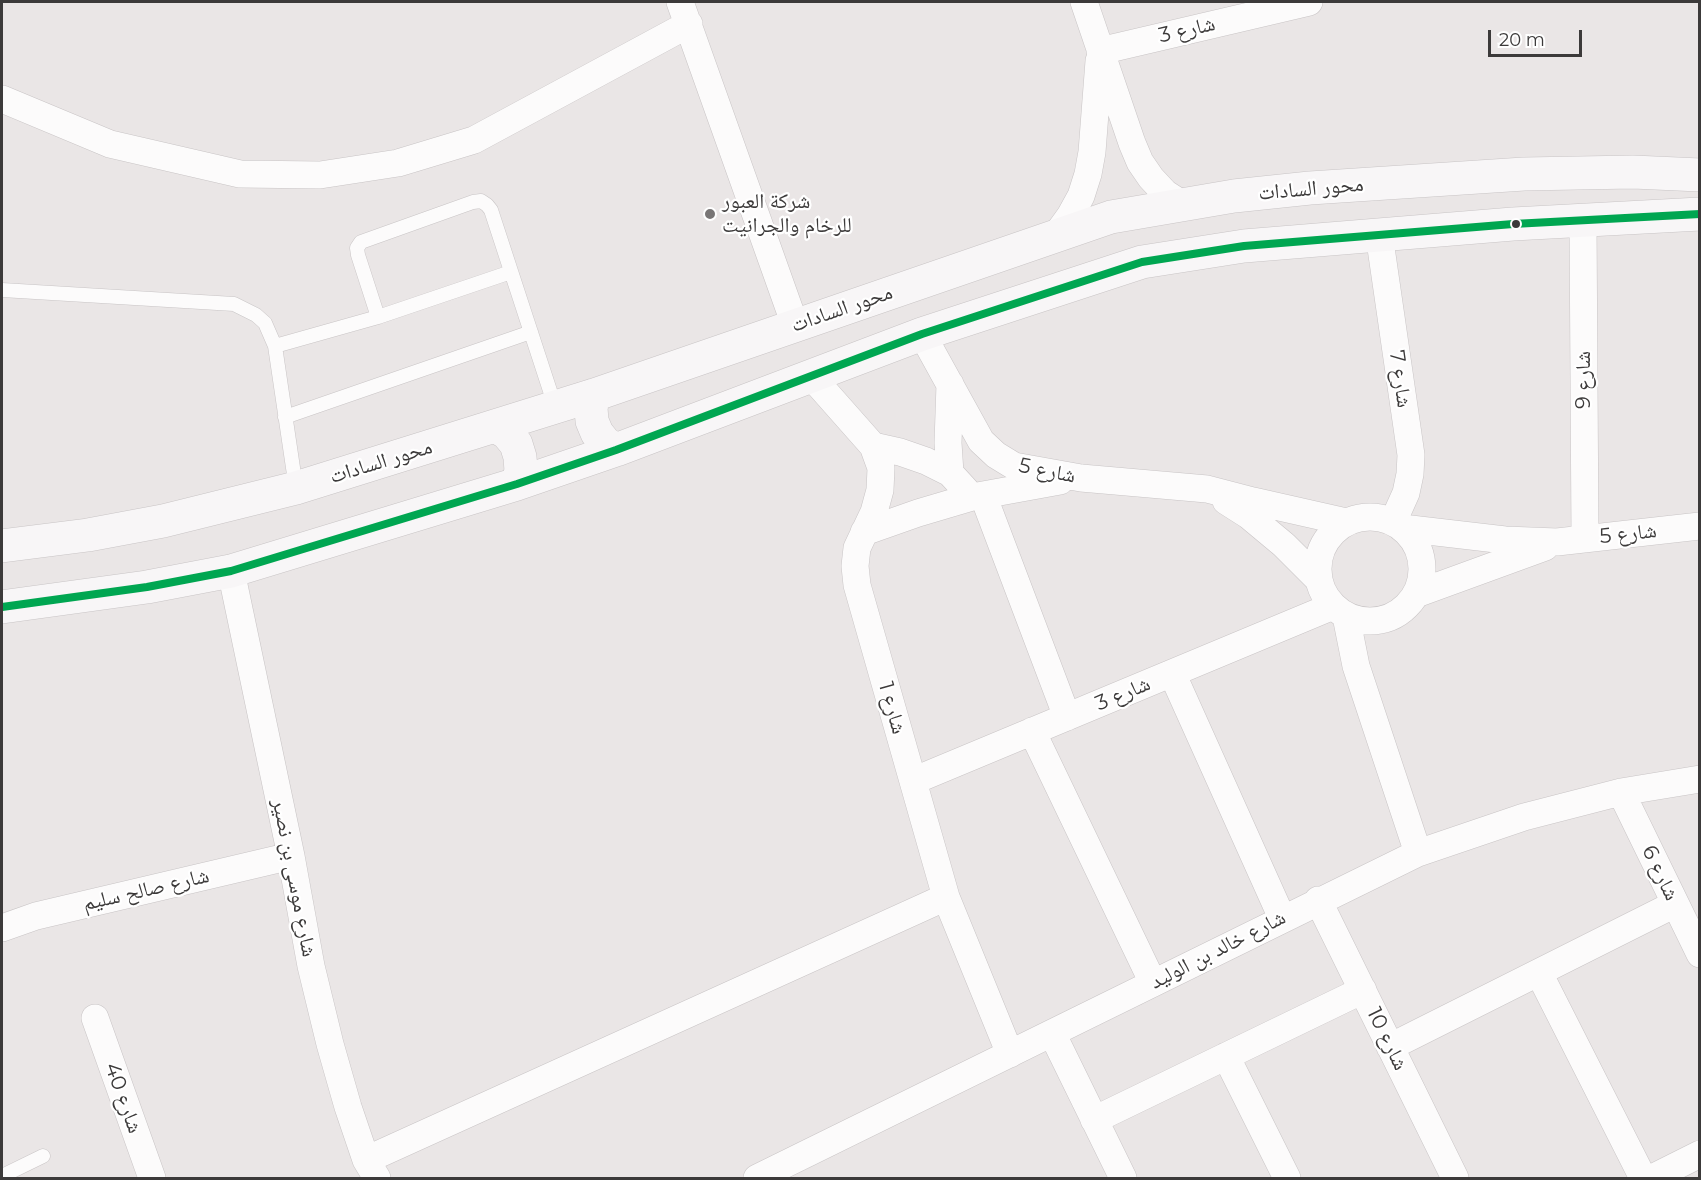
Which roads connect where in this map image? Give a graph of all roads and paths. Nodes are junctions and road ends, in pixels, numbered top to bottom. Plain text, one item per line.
1 (1084, 2) edge
2 (1306, 2) edge
3 (684, 13) edge
4 (1100, 51) junction
5 (2, 99) edge
6 (1633, 172) junction
7 (1524, 174) junction
8 (1700, 175) edge
9 (1182, 204) junction
10 (1700, 214) edge
11 (1634, 217) junction
12 (1583, 221) junction
13 (1513, 224) junction
14 (1057, 234) junction
15 (1379, 234) junction
16 (510, 272) junction
17 (2, 290) edge
18 (378, 317) junction
19 (795, 325) junction
20 (531, 332) junction
21 (922, 334) junction
22 (274, 346) junction
23 (812, 377) junction
24 (950, 384) junction
25 (594, 395) junction
26 (555, 406) junction
27 (285, 417) junction
28 (495, 426) junction
29 (873, 446) junction
30 (616, 450) junction
31 (950, 473) junction
32 (1081, 478) junction
33 (517, 484) junction
34 (296, 488) junction
35 (1207, 489) junction
36 (978, 496) junction
37 (1346, 522) junction
38 (1398, 525) junction
39 (1700, 526) edge
40 (864, 532) junction
41 (1585, 539) junction
42 (1557, 542) junction
43 (6, 545) edge
44 (231, 571) junction
45 (1318, 579) junction
46 (1416, 594) junction
47 (2, 608) edge
48 (1339, 611) junction
49 (1172, 673) junction
50 (1066, 717) junction
51 (1032, 731) junction
52 (1700, 778) edge
53 (913, 781) junction
54 (1621, 792) junction
55 (1418, 853) junction
56 (291, 856) junction
57 (946, 897) junction
58 (1318, 900) junction
59 (1675, 904) junction
60 (1282, 918) junction
61 (2, 928) edge
62 (1700, 954) edge
63 (1539, 973) junction
64 (1152, 983) junction
65 (1363, 990) junction
66 (95, 1018) dead end
67 (1052, 1034) junction
68 (1390, 1047) junction
69 (1010, 1054) junction
70 (1226, 1056) junction
71 (1094, 1120) junction
72 (1700, 1154) edge
73 (43, 1156) dead end
74 (372, 1169) edge
75 (2, 1176) edge
76 (152, 1179) edge
77 (757, 1179) edge
78 (1123, 1179) edge
79 (1287, 1179) edge
80 (1455, 1179) edge
81 (1643, 1179) edge
82 (1652, 1179) edge

1 - 4 street
2 - 4 street, شارع 3
3 - 5 street
3 - 19 street
4 - 9 street
4 - 14 street
6 - 7 street, محور السادات
6 - 8 street, محور السادات
6 - 11 street
7 - 9 street, محور السادات
7 - 13 street
9 - 14 street, محور السادات
10 - 11 street
11 - 12 street
12 - 13 street
12 - 41 street, شارع 9
13 - 15 street
14 - 19 street, محور السادات
15 - 21 street
15 - 38 street, شارع 7
16 - 18 lane
16 - 18 lane
16 - 20 lane
17 - 22 lane
18 - 22 lane
19 - 25 street, محور السادات
20 - 26 lane
20 - 27 lane
21 - 23 street
21 - 24 street, شارع 5
22 - 27 lane
23 - 29 street, شارع 1
23 - 30 street
24 - 31 street
24 - 32 street, شارع 5
25 - 26 street, محور السادات
25 - 30 street
26 - 28 street, محور السادات
27 - 34 lane
28 - 33 street
28 - 34 street, محور السادات
29 - 31 street
29 - 40 street, شارع 1
30 - 33 street
31 - 36 street
32 - 35 street, شارع 5
32 - 36 street
33 - 44 street
34 - 43 street, محور السادات
35 - 37 street, شارع 5
35 - 45 street, شارع 5
36 - 40 street
36 - 50 street
37 - 38 street
37 - 45 street
38 - 42 street, شارع 5
38 - 46 street
39 - 41 street, شارع 5
40 - 53 street, شارع 1
41 - 42 street, شارع 5
42 - 46 street, شارع 5
44 - 47 street
44 - 56 street, شارع موسى بن نصير
45 - 48 street
46 - 48 street
48 - 49 street, شارع 3
48 - 55 street
49 - 50 street, شارع 3
49 - 60 street
50 - 51 street, شارع 3
51 - 53 street, شارع 3
51 - 64 street
52 - 54 street, شارع خالد بن الوليد
53 - 57 street, شارع 1
54 - 55 street, شارع خالد بن الوليد
54 - 59 street, شارع 6
55 - 58 street, شارع خالد بن الوليد
56 - 61 street, شارع صالح سليم
56 - 74 street, شارع موسى بن نصير
57 - 69 street, شارع 1
57 - 74 street
58 - 60 street, شارع خالد بن الوليد
58 - 65 street, شارع 10
59 - 62 street, شارع 6
59 - 63 street
60 - 64 street, شارع خالد بن الوليد
63 - 68 street
63 - 81 street
64 - 67 street, شارع خالد بن الوليد
65 - 68 street, شارع 10
65 - 70 street
66 - 76 street, شارع 40
67 - 69 street, شارع خالد بن الوليد
67 - 71 street
68 - 80 street, شارع 10
69 - 77 street, شارع خالد بن الوليد
70 - 71 street
70 - 79 street
71 - 78 street
72 - 82 street
73 - 75 lane

